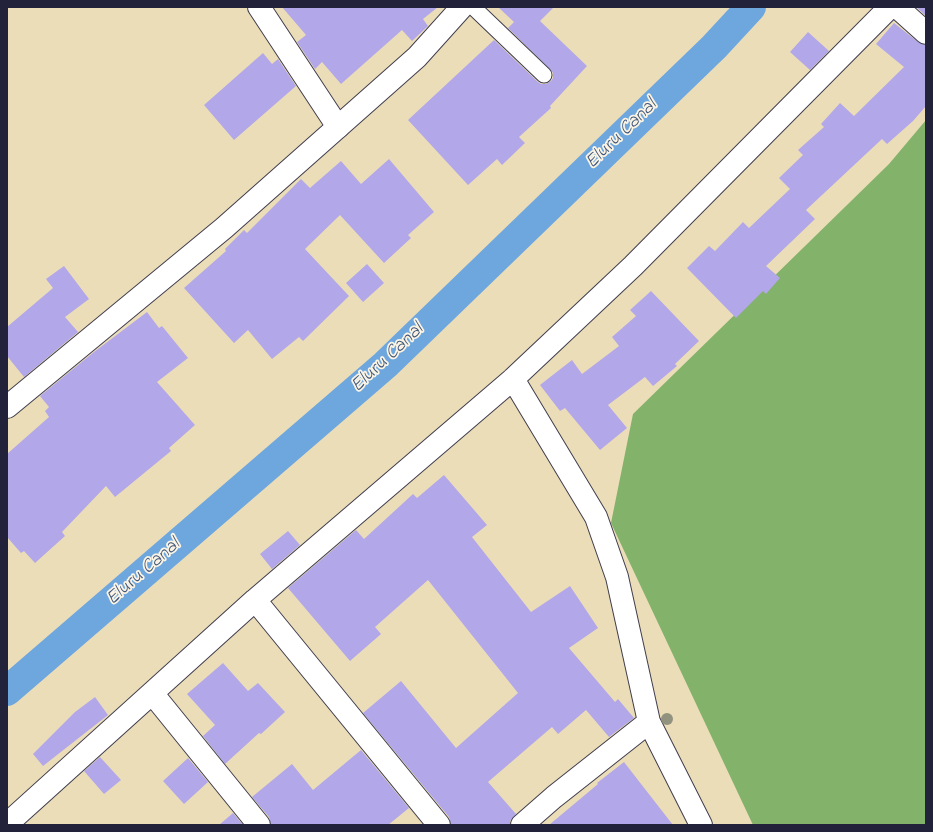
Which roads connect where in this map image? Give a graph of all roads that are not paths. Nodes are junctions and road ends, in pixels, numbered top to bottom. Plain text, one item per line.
1 (259, 7) edge
2 (462, 7) edge
3 (473, 7) edge
4 (890, 7) edge
5 (897, 7) edge
6 (926, 33) edge
7 (544, 75) dead end
8 (338, 127) junction
9 (513, 379) junction
10 (9, 401) edge
11 (255, 600) junction
12 (152, 693) junction
13 (649, 722) junction
14 (7, 824) edge
15 (259, 825) edge
16 (439, 825) edge
17 (522, 825) edge
18 (701, 825) edge

1 - 8 street
2 - 8 street
3 - 7 lane
4 - 9 street
5 - 6 street
8 - 10 street
9 - 11 street
9 - 13 street
11 - 12 street
11 - 16 street
12 - 14 street
12 - 15 street
13 - 17 street
13 - 18 street

